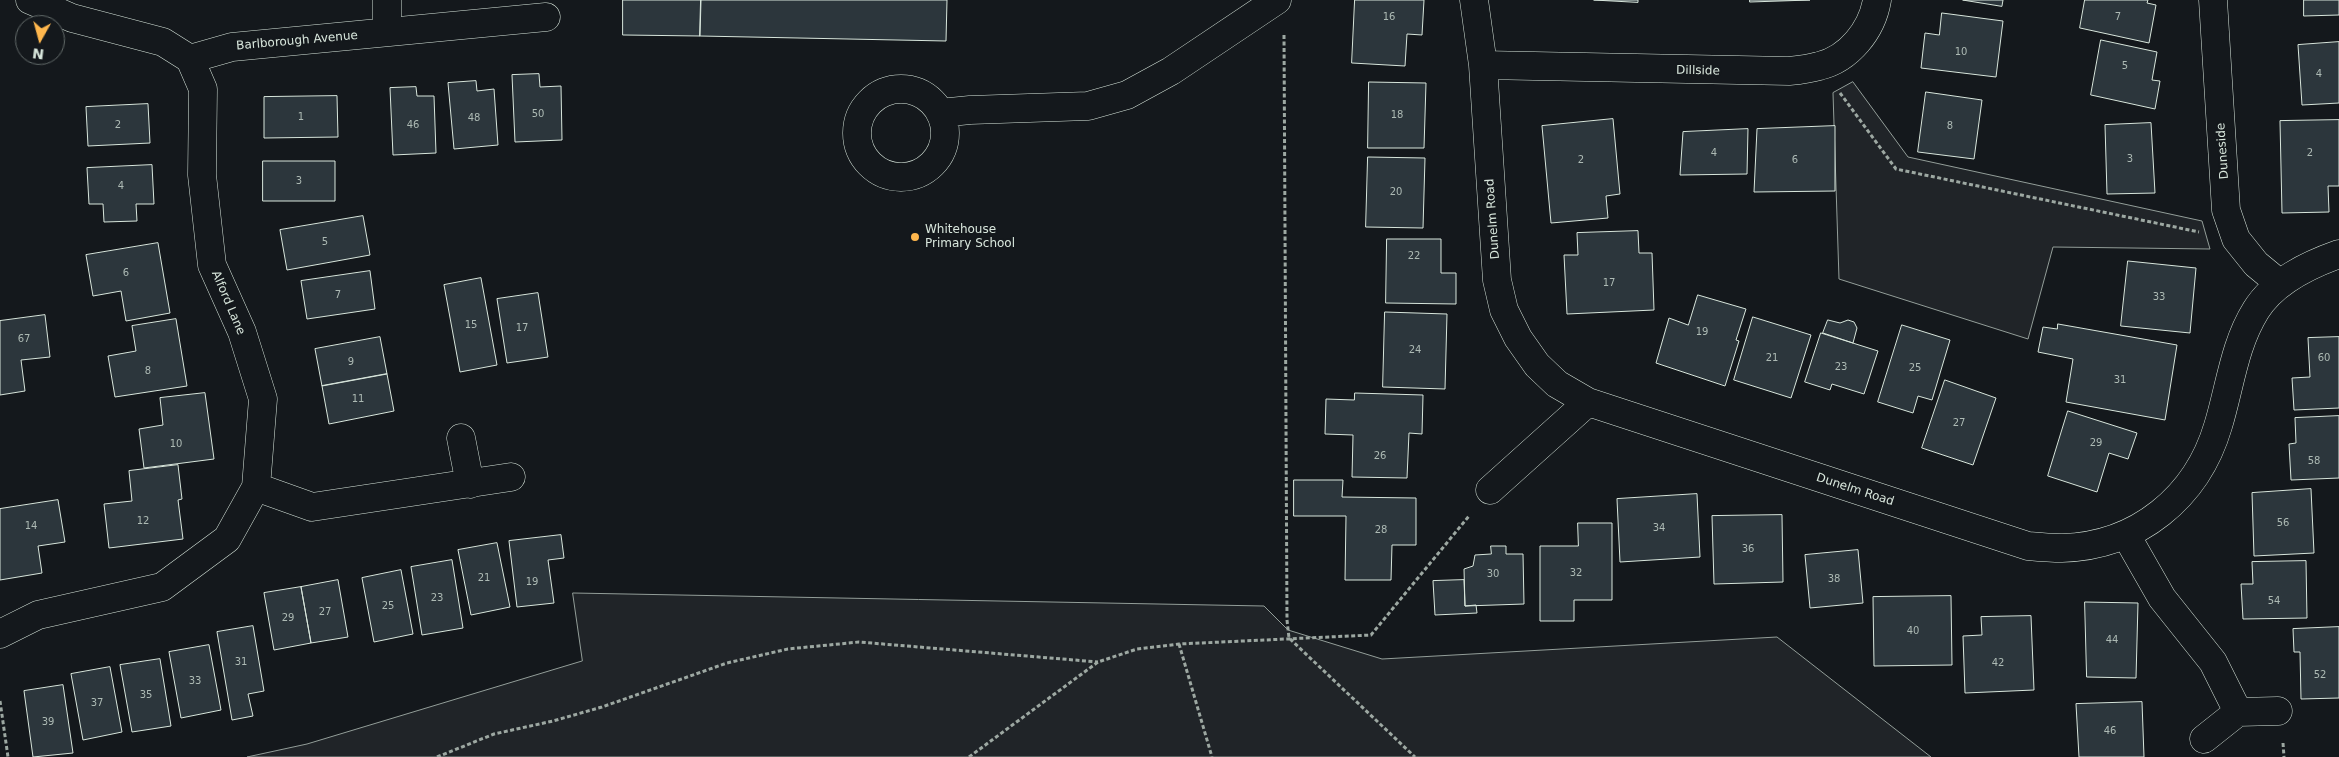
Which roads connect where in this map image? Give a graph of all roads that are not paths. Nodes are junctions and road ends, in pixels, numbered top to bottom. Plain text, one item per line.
1 (30, 0) edge
2 (387, 0) edge
3 (1277, 0) edge
4 (1474, 0) edge
5 (1877, 0) edge
6 (2213, 0) edge
7 (546, 17) dead end
8 (388, 32) junction
9 (190, 59) junction
10 (1483, 66) junction
11 (940, 114) dead end
12 (2339, 254) edge
13 (2279, 283) junction
14 (1588, 402) junction
15 (461, 438) dead end
16 (512, 478) dead end
17 (470, 484) junction
18 (256, 487) junction
19 (1490, 490) road end
20 (2126, 534) junction
21 (0, 634) edge
22 (2278, 711) dead end
23 (2238, 712) junction
24 (2204, 740) dead end

1 - 9 street
2 - 8 street
3 - 11 street
4 - 10 street, Dunelm Road
5 - 10 street, Dillside
6 - 13 street, Duneside
7 - 8 street, Barlborough Avenue
8 - 9 street, Barlborough Avenue
9 - 18 street, Alford Lane
10 - 14 street, Dunelm Road
12 - 13 street, Dunelm Road
13 - 20 street, Dunelm Road
14 - 19 street
14 - 20 street, Dunelm Road
15 - 17 street
16 - 17 street
17 - 18 street
18 - 21 street, Alford Lane
20 - 23 street
22 - 23 street
23 - 24 street

